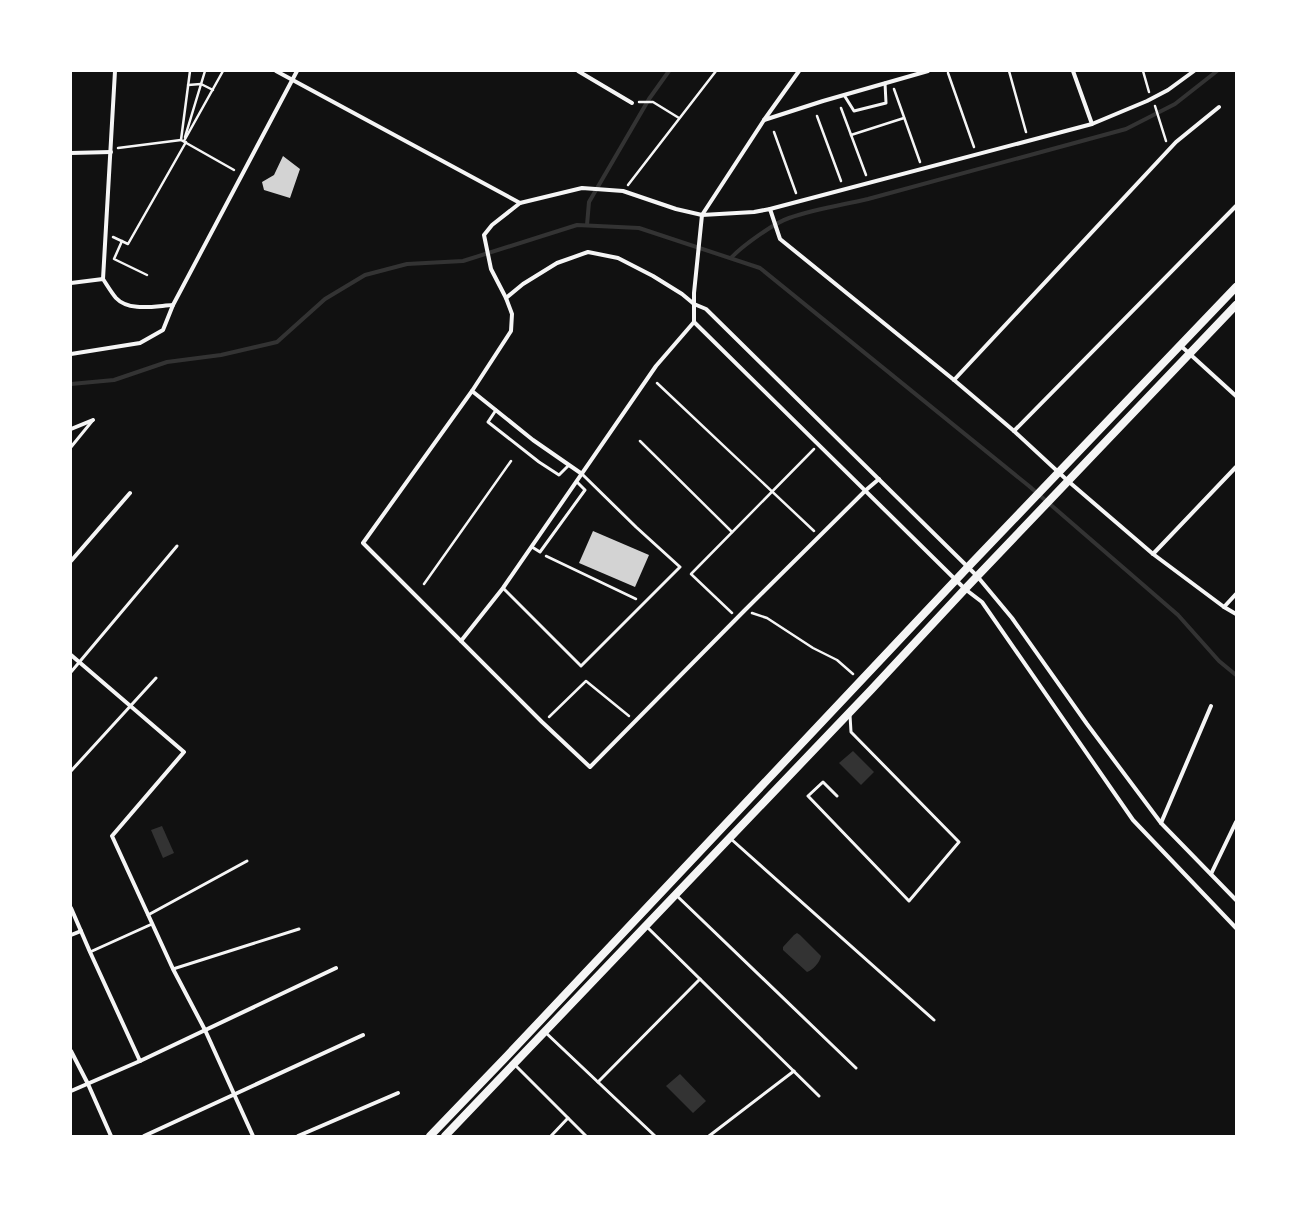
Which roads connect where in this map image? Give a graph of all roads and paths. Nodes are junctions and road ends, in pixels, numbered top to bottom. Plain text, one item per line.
1 (115, 71) edge
2 (190, 71) edge
3 (205, 71) edge
4 (223, 71) edge
5 (276, 71) edge
6 (297, 71) edge
7 (578, 71) edge
8 (716, 71) edge
9 (799, 71) edge
10 (928, 71) edge
11 (1009, 71) edge
12 (1073, 71) edge
13 (1143, 71) edge
14 (1194, 71) edge
15 (948, 74) dead end
16 (292, 80) junction
17 (884, 83) junction
18 (201, 84) junction
19 (188, 85) junction
20 (894, 89) dead end
21 (212, 90) junction
22 (1149, 94) dead end
23 (844, 95) junction
24 (641, 102) dead end
25 (632, 103) dead end
26 (1155, 106) dead end
27 (1219, 107) dead end
28 (841, 108) dead end
29 (817, 116) dead end
30 (679, 118) junction
31 (904, 118) junction
32 (764, 120) junction
33 (1092, 124) junction
34 (774, 132) dead end
35 (1026, 132) dead end
36 (851, 135) junction
37 (1166, 139) dead end
38 (183, 141) junction
39 (974, 147) dead end
40 (118, 148) dead end
41 (111, 152) junction
42 (71, 153) edge
43 (920, 163) dead end
44 (234, 170) dead end
45 (866, 175) dead end
46 (841, 181) dead end
47 (621, 191) junction
48 (796, 193) dead end
49 (520, 203) junction
50 (1236, 206) edge
51 (770, 209) junction
52 (702, 215) junction
53 (112, 237) dead end
54 (122, 241) junction
55 (147, 275) dead end
56 (103, 280) junction
57 (71, 283) edge
58 (1236, 287) edge
59 (506, 298) junction
60 (694, 304) junction
61 (173, 305) junction
62 (1236, 305) edge
63 (694, 322) junction
64 (1181, 346) junction
65 (71, 354) edge
66 (1190, 354) junction
67 (954, 380) junction
68 (657, 383) dead end
69 (472, 391) junction
70 (1236, 396) edge
71 (496, 410) junction
72 (93, 420) joint
73 (71, 429) edge
74 (1014, 432) junction
75 (640, 441) dead end
76 (71, 447) edge
77 (814, 449) dead end
78 (511, 461) dead end
79 (569, 464) junction
80 (1236, 468) edge
81 (1059, 472) junction
82 (582, 474) junction
83 (879, 479) junction
84 (1068, 481) junction
85 (577, 482) junction
86 (866, 490) junction
87 (772, 491) junction
88 (130, 493) dead end
89 (814, 531) dead end
90 (732, 532) junction
91 (176, 546) dead end
92 (532, 547) junction
93 (1154, 554) junction
94 (546, 556) dead end
95 (71, 561) edge
96 (968, 567) junction
97 (977, 576) junction
98 (956, 580) junction
99 (424, 584) dead end
100 (503, 588) junction
101 (965, 589) junction
102 (1236, 594) edge
103 (636, 599) dead end
104 (1224, 607) junction
105 (744, 611) junction
106 (732, 613) dead end
107 (1236, 614) edge
108 (461, 641) junction
109 (71, 654) edge
110 (80, 662) junction
111 (71, 672) edge
112 (156, 678) dead end
113 (861, 681) junction
114 (871, 690) junction
115 (840, 703) junction
116 (130, 705) junction
117 (1211, 706) dead end
118 (850, 712) junction
119 (549, 717) dead end
120 (629, 717) dead end
121 (71, 771) edge
122 (762, 785) junction
123 (772, 794) junction
124 (837, 796) dead end
125 (1236, 822) edge
126 (1161, 823) junction
127 (730, 837) junction
128 (247, 861) dead end
129 (1211, 874) junction
130 (667, 886) junction
131 (676, 895) junction
132 (1236, 900) edge
133 (71, 908) edge
134 (148, 915) junction
135 (637, 917) junction
136 (152, 924) junction
137 (646, 926) junction
138 (1236, 928) edge
139 (299, 929) dead end
140 (81, 931) junction
141 (71, 935) edge
142 (90, 952) junction
143 (336, 968) dead end
144 (173, 969) junction
145 (700, 979) junction
146 (934, 1020) dead end
147 (205, 1030) junction
148 (545, 1032) junction
149 (364, 1036) dead end
150 (71, 1051) edge
151 (507, 1056) junction
152 (140, 1061) junction
153 (515, 1064) junction
154 (856, 1068) dead end
155 (794, 1071) junction
156 (598, 1082) junction
157 (88, 1084) junction
158 (71, 1091) edge
159 (398, 1093) dead end
160 (234, 1096) junction
161 (819, 1096) dead end
162 (568, 1118) junction
163 (111, 1136) edge
164 (144, 1136) edge
165 (253, 1136) edge
166 (298, 1136) edge
167 (430, 1136) edge
168 (445, 1136) edge
169 (551, 1136) edge
170 (586, 1136) edge
171 (655, 1136) edge
172 (709, 1136) edge

1 - 41 street
2 - 19 path
3 - 18 path
4 - 21 path
5 - 16 street
6 - 16 street
7 - 25 street
8 - 30 path
9 - 32 street
10 - 17 street
11 - 35 path
12 - 33 street
13 - 22 path
14 - 33 street
15 - 39 path
16 - 49 street
16 - 61 street
17 - 23 street
17 - 23 lane
18 - 19 path
18 - 21 path
18 - 38 path
19 - 38 path
20 - 31 path
21 - 38 path
23 - 32 street
24 - 30 path
26 - 37 path
27 - 67 street
28 - 36 path
29 - 46 path
30 - 47 path
31 - 36 path
31 - 43 path
32 - 52 street
33 - 51 street
34 - 48 path
36 - 45 path
38 - 40 path
38 - 44 path
38 - 54 path
41 - 42 street
41 - 56 street
47 - 49 street
47 - 52 street
49 - 59 street
50 - 74 street
51 - 52 street
51 - 67 street
52 - 60 street
53 - 54 path
54 - 55 path
56 - 57 street
56 - 61 street
58 - 64 main road
59 - 60 street
59 - 69 street
60 - 63 street
60 - 83 street
61 - 65 street
62 - 66 main road
63 - 82 street
63 - 86 street
64 - 66 street
64 - 81 main road
66 - 70 street
66 - 84 main road
67 - 74 street
68 - 87 path
69 - 71 street
69 - 108 street
71 - 79 street
71 - 79 lane
72 - 73 street
72 - 76 lane
74 - 81 street
75 - 90 path
77 - 87 path
78 - 99 path
79 - 82 street
80 - 93 street
81 - 84 street
81 - 96 main road
82 - 85 street
82 - 100 lane
83 - 86 street
83 - 96 street
84 - 93 street
84 - 97 main road
85 - 92 street
85 - 92 lane
86 - 98 street
86 - 105 street
87 - 89 path
87 - 90 path
88 - 95 street
90 - 106 path
91 - 110 lane
92 - 100 street
93 - 104 street
94 - 103 path
96 - 97 street
96 - 98 main road
97 - 101 main road
97 - 126 street
98 - 101 street
98 - 113 main road
100 - 108 street
101 - 114 main road
101 - 138 street
102 - 104 street
104 - 107 street
105 - 108 street
105 - 113 path
109 - 110 street
110 - 111 lane
110 - 116 street
112 - 116 lane
113 - 114 main road
113 - 115 main road
114 - 118 main road
115 - 118 main road
115 - 122 main road
116 - 121 lane
116 - 134 street
117 - 126 street
118 - 123 main road
118 - 124 lane
119 - 120 path
122 - 123 main road
122 - 130 main road
123 - 127 main road
125 - 129 street
126 - 129 street
127 - 131 main road
127 - 146 lane
128 - 134 lane
129 - 132 street
130 - 131 main road
130 - 135 main road
131 - 137 main road
131 - 154 lane
133 - 140 street
134 - 136 street
135 - 137 main road
135 - 151 main road
136 - 142 lane
136 - 144 street
137 - 145 lane
137 - 148 main road
139 - 144 lane
140 - 141 street
140 - 142 street
142 - 152 street
143 - 147 street
144 - 147 street
145 - 155 lane
145 - 156 lane
147 - 152 street
147 - 160 street
148 - 153 main road
148 - 156 lane
149 - 160 street
150 - 157 street
151 - 153 main road
151 - 167 main road
152 - 157 street
153 - 162 lane
153 - 168 main road
155 - 161 lane
155 - 172 lane
156 - 171 lane
157 - 158 street
157 - 163 street
159 - 166 street
160 - 164 street
160 - 165 street
162 - 169 lane
162 - 170 lane

